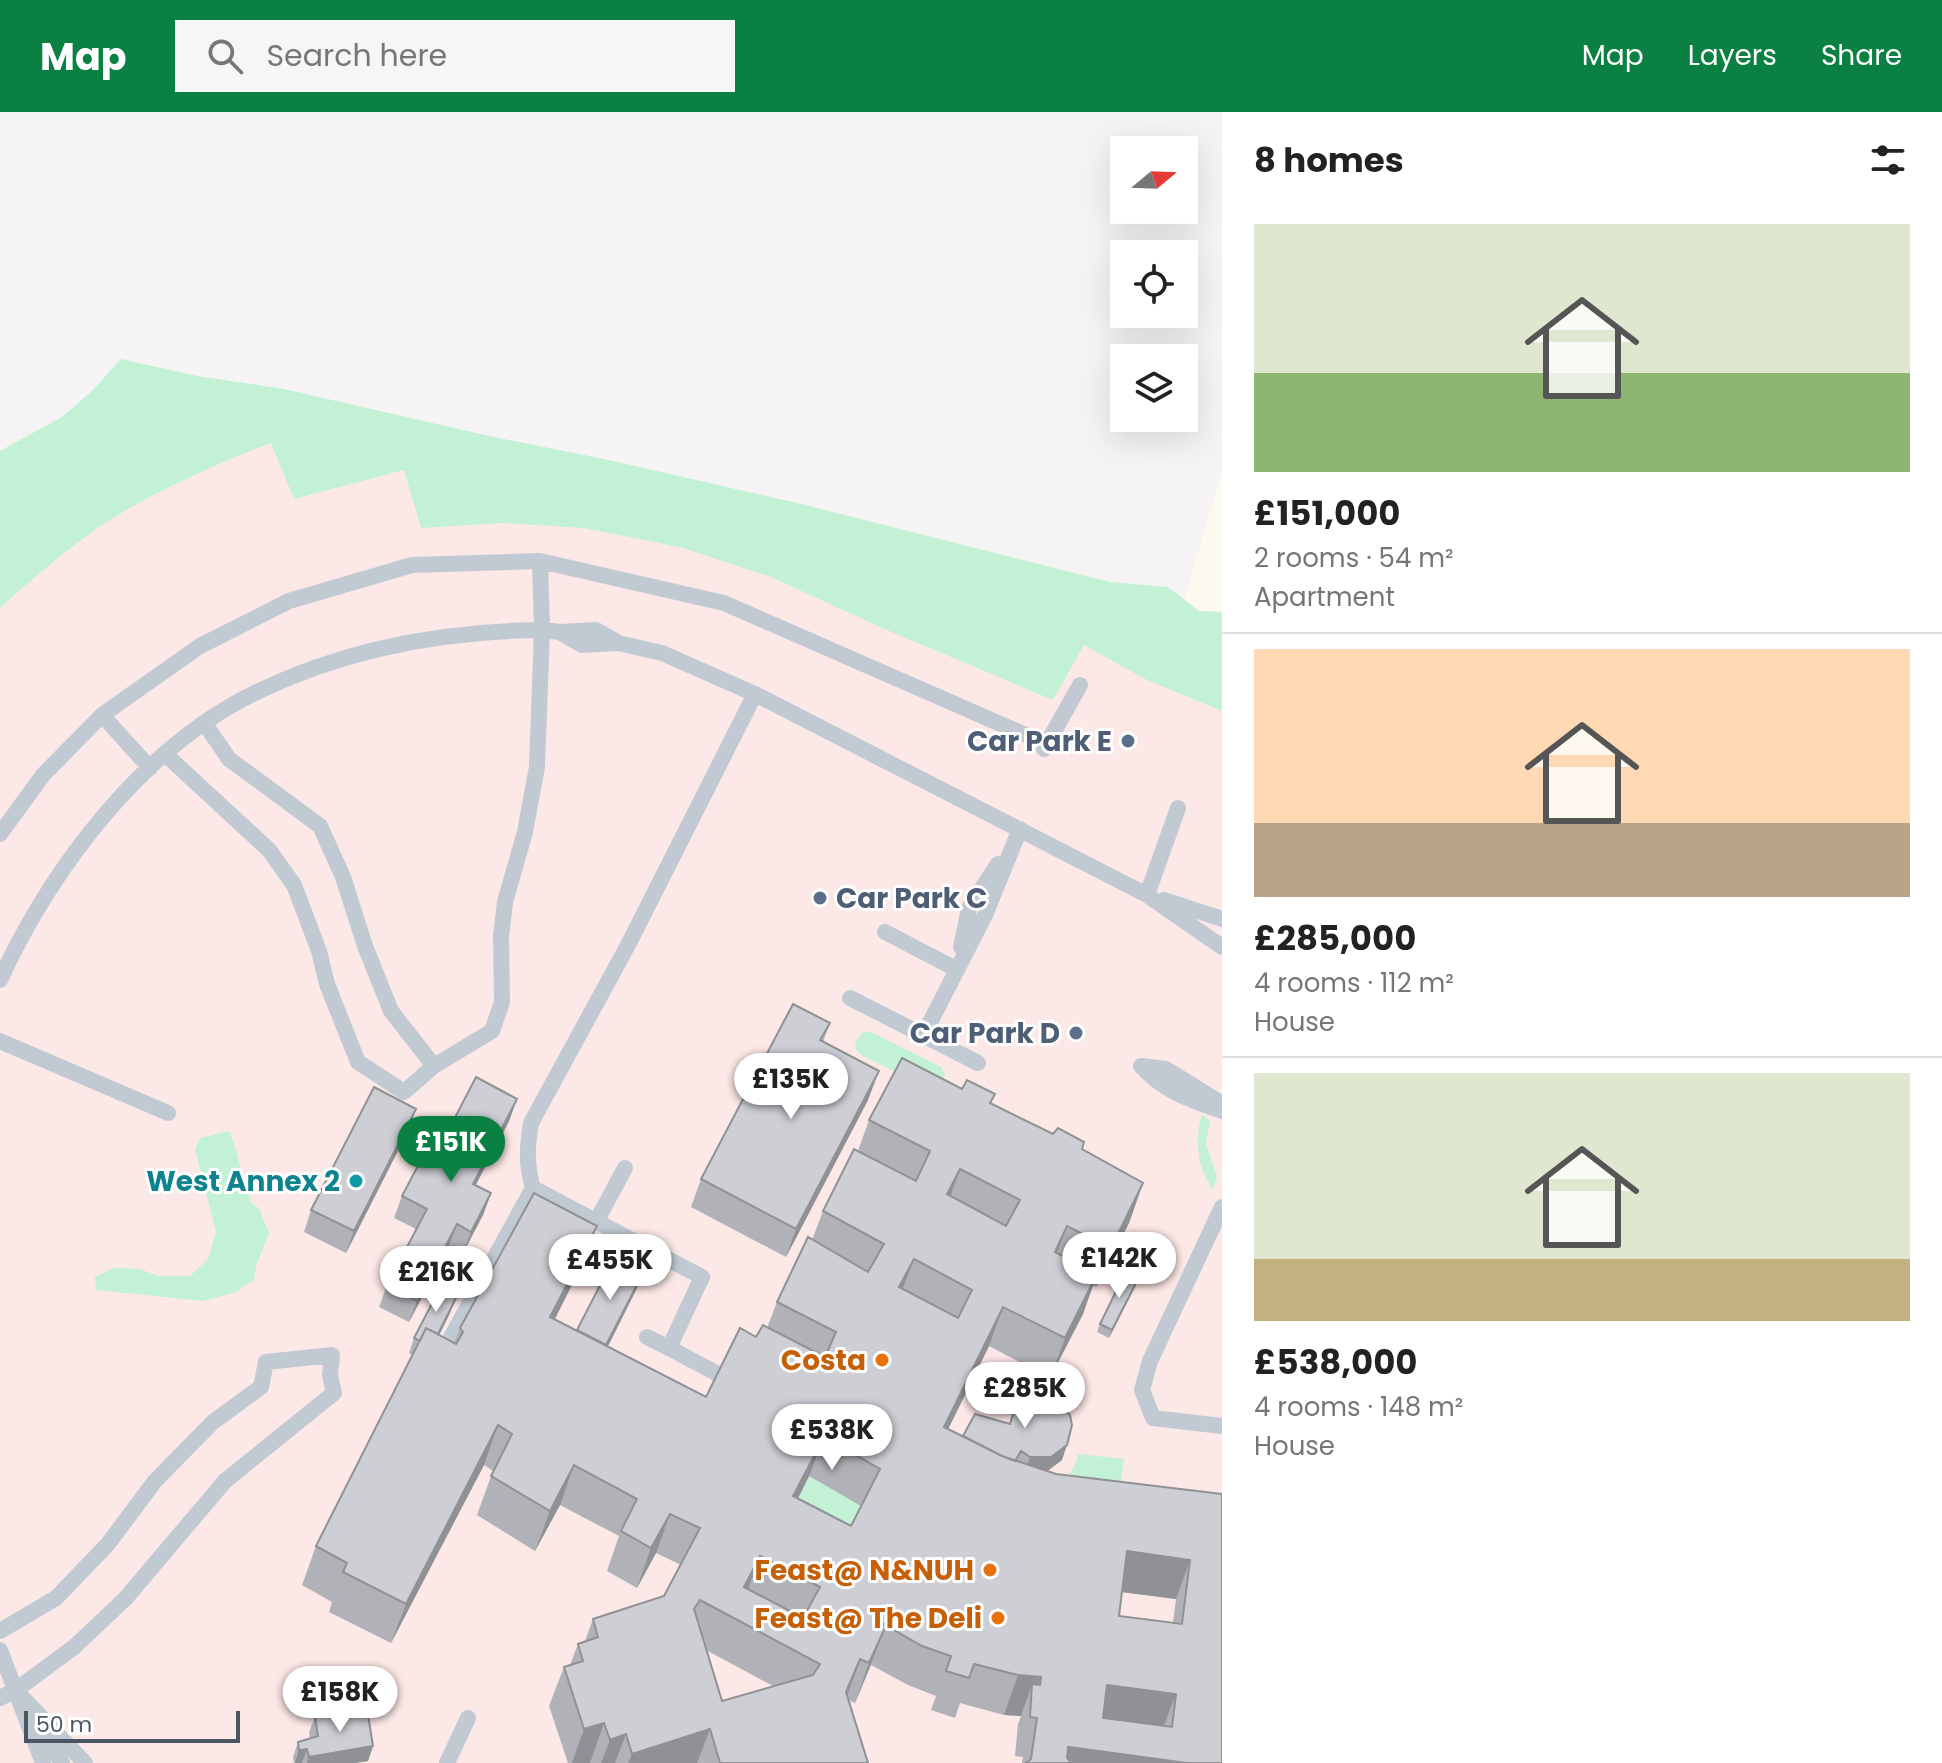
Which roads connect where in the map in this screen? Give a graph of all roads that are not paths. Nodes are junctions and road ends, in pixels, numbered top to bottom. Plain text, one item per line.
1 (540, 561) junction
2 (542, 630) junction
3 (1080, 685) dead end
4 (755, 694) junction
5 (102, 715) junction
6 (205, 724) junction
7 (1028, 736) dead end
8 (1044, 749) dead end
9 (165, 754) junction
10 (150, 768) junction
11 (1178, 808) dead end
12 (1020, 829) junction
13 (0, 834) edge
14 (1147, 895) junction
15 (1222, 919) edge
16 (885, 932) dead end
17 (1222, 947) edge
18 (956, 969) junction
19 (0, 980) edge
20 (850, 998) dead end
21 (923, 1036) junction
22 (0, 1041) edge
23 (978, 1063) dead end
24 (434, 1066) junction
25 (1222, 1104) edge
26 (1222, 1111) edge
27 (168, 1113) dead end
28 (625, 1168) dead end
29 (533, 1188) junction
30 (1222, 1207) edge
31 (596, 1222) junction
32 (647, 1337) dead end
33 (669, 1348) junction
34 (433, 1371) edge
35 (716, 1373) edge
36 (1222, 1426) edge
37 (0, 1631) edge
38 (0, 1650) edge
39 (8, 1694) edge
40 (468, 1718) dead end
41 (43, 1763) edge
42 (62, 1763) edge
43 (85, 1763) edge
44 (447, 1763) edge

1 - 2 lane
1 - 5 lane
1 - 7 lane
2 - 4 lane
2 - 6 lane
2 - 24 lane
3 - 8 lane
4 - 12 lane
4 - 29 lane
5 - 10 lane
5 - 13 lane
6 - 9 lane
6 - 24 lane
9 - 10 lane
9 - 24 lane
10 - 19 lane
11 - 14 lane
12 - 14 lane
12 - 18 lane
14 - 15 lane
14 - 17 lane
16 - 18 lane
18 - 21 lane
20 - 21 lane
21 - 23 lane
22 - 27 lane
25 - 26 lane
28 - 31 lane
29 - 31 lane
29 - 34 lane
30 - 36 lane
31 - 33 lane
32 - 33 lane
33 - 35 lane
37 - 39 lane
38 - 39 lane
39 - 41 lane
39 - 42 lane
39 - 43 lane
40 - 44 lane

